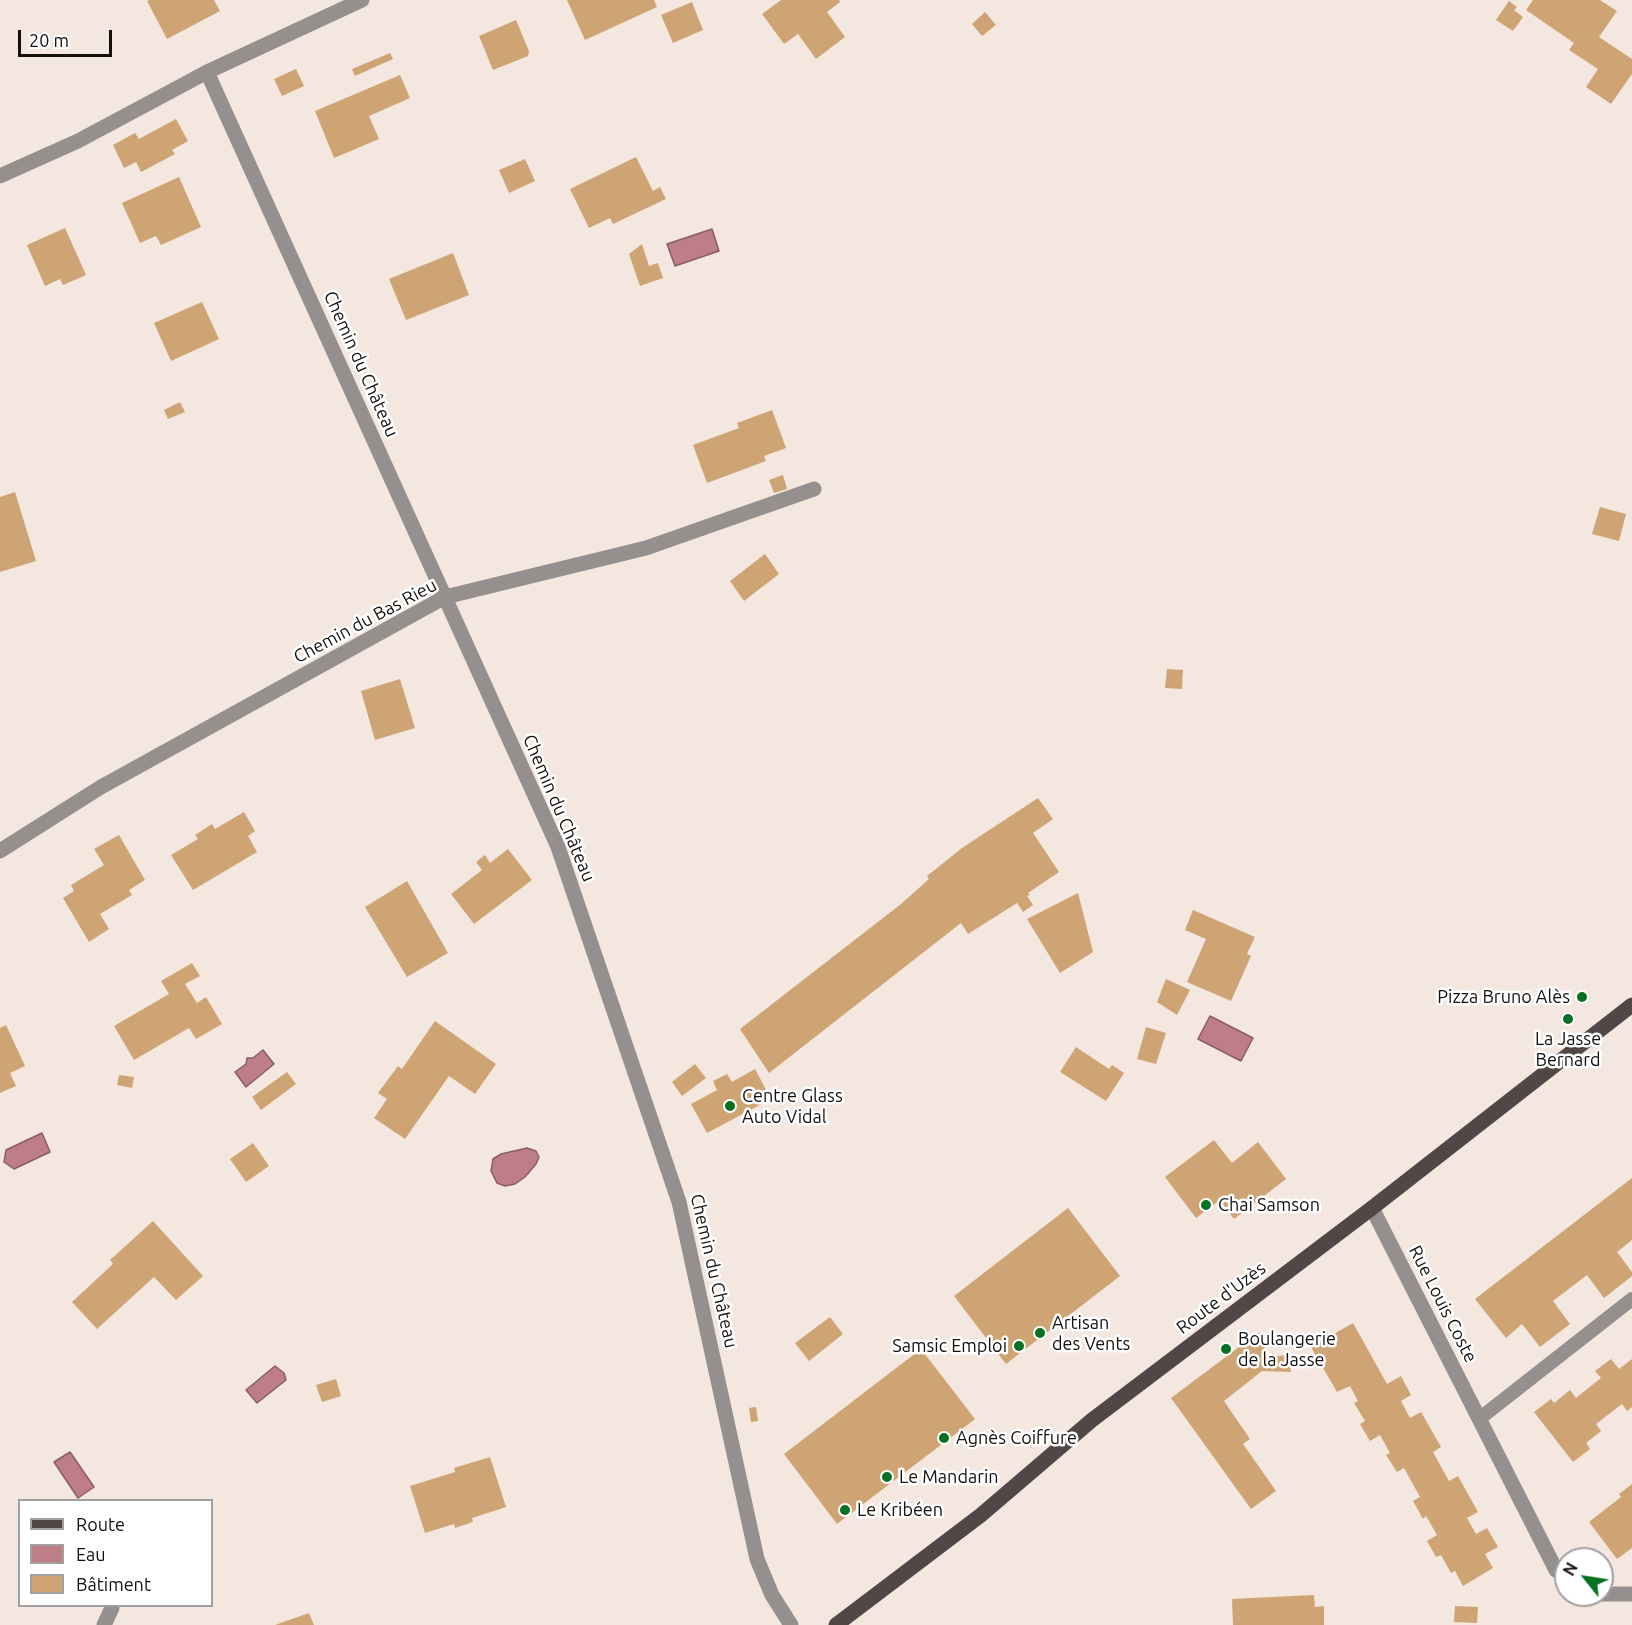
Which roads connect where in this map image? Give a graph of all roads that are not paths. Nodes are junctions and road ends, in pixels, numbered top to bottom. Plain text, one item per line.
1 (362, 0) edge
2 (207, 72) junction
3 (0, 176) edge
4 (814, 489) dead end
5 (446, 597) junction
6 (0, 851) edge
7 (1632, 1005) edge
8 (1372, 1208) junction
9 (1632, 1299) edge
10 (1479, 1419) junction
11 (1554, 1566) edge
12 (1614, 1594) edge
13 (1632, 1594) edge
14 (112, 1608) dead end
15 (104, 1625) edge
16 (791, 1625) edge
17 (836, 1625) edge

1 - 2 street
2 - 3 street
2 - 5 street, Chemin du Château
4 - 5 street, Chemin du Bas Rieu
5 - 6 street, Chemin du Bas Rieu
5 - 16 street, Chemin du Château
7 - 8 main road, Route d'Uzès
8 - 10 street, Rue Louis Coste
8 - 17 main road, Route d'Uzès
9 - 10 lane
10 - 11 street, Rue Louis Coste
12 - 13 street
14 - 15 street

